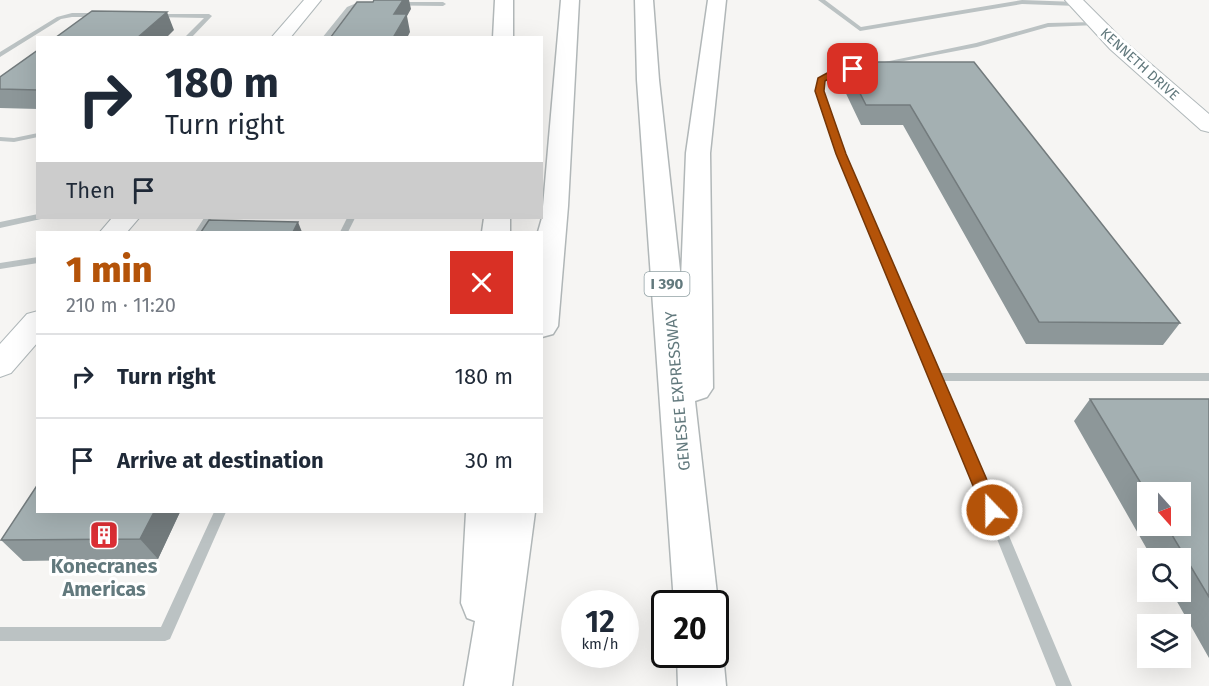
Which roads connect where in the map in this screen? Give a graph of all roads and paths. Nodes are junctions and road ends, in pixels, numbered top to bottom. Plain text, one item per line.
1 (312, 0) edge
2 (504, 0) edge
3 (570, 0) edge
4 (644, 0) edge
5 (717, 0) edge
6 (821, 0) edge
7 (1022, 1) edge
8 (1075, 2) edge
9 (443, 4) dead end
10 (106, 15) edge
11 (141, 16) edge
12 (1095, 24) junction
13 (189, 36) edge
14 (282, 36) edge
15 (327, 36) edge
16 (503, 36) edge
17 (0, 55) edge
18 (1209, 125) edge
19 (36, 136) edge
20 (0, 139) edge
21 (36, 218) edge
22 (125, 219) edge
23 (0, 225) edge
24 (114, 231) edge
25 (36, 260) edge
26 (0, 266) edge
27 (543, 317) edge
28 (36, 323) edge
29 (0, 365) edge
30 (937, 377) junction
31 (1209, 377) edge
32 (220, 513) edge
33 (486, 513) edge
34 (515, 513) edge
35 (695, 585) edge
36 (0, 634) edge
37 (701, 668) edge
38 (480, 686) edge
39 (488, 686) edge
40 (702, 686) edge
41 (1064, 686) edge

1 - 14 street
2 - 16 highway
3 - 27 highway
4 - 35 highway, GENESEE EXPRESSWAY / I 390
5 - 35 highway
6 - 7 lane
7 - 8 lane
8 - 12 street, KENNETH DRIVE
9 - 15 lane
10 - 17 lane
11 - 13 lane
12 - 18 street, KENNETH DRIVE
12 - 30 lane
19 - 20 lane
21 - 23 lane
22 - 24 street
25 - 26 lane
28 - 29 street
30 - 31 lane
30 - 41 lane
32 - 36 lane
33 - 38 highway
34 - 39 highway
37 - 40 highway

